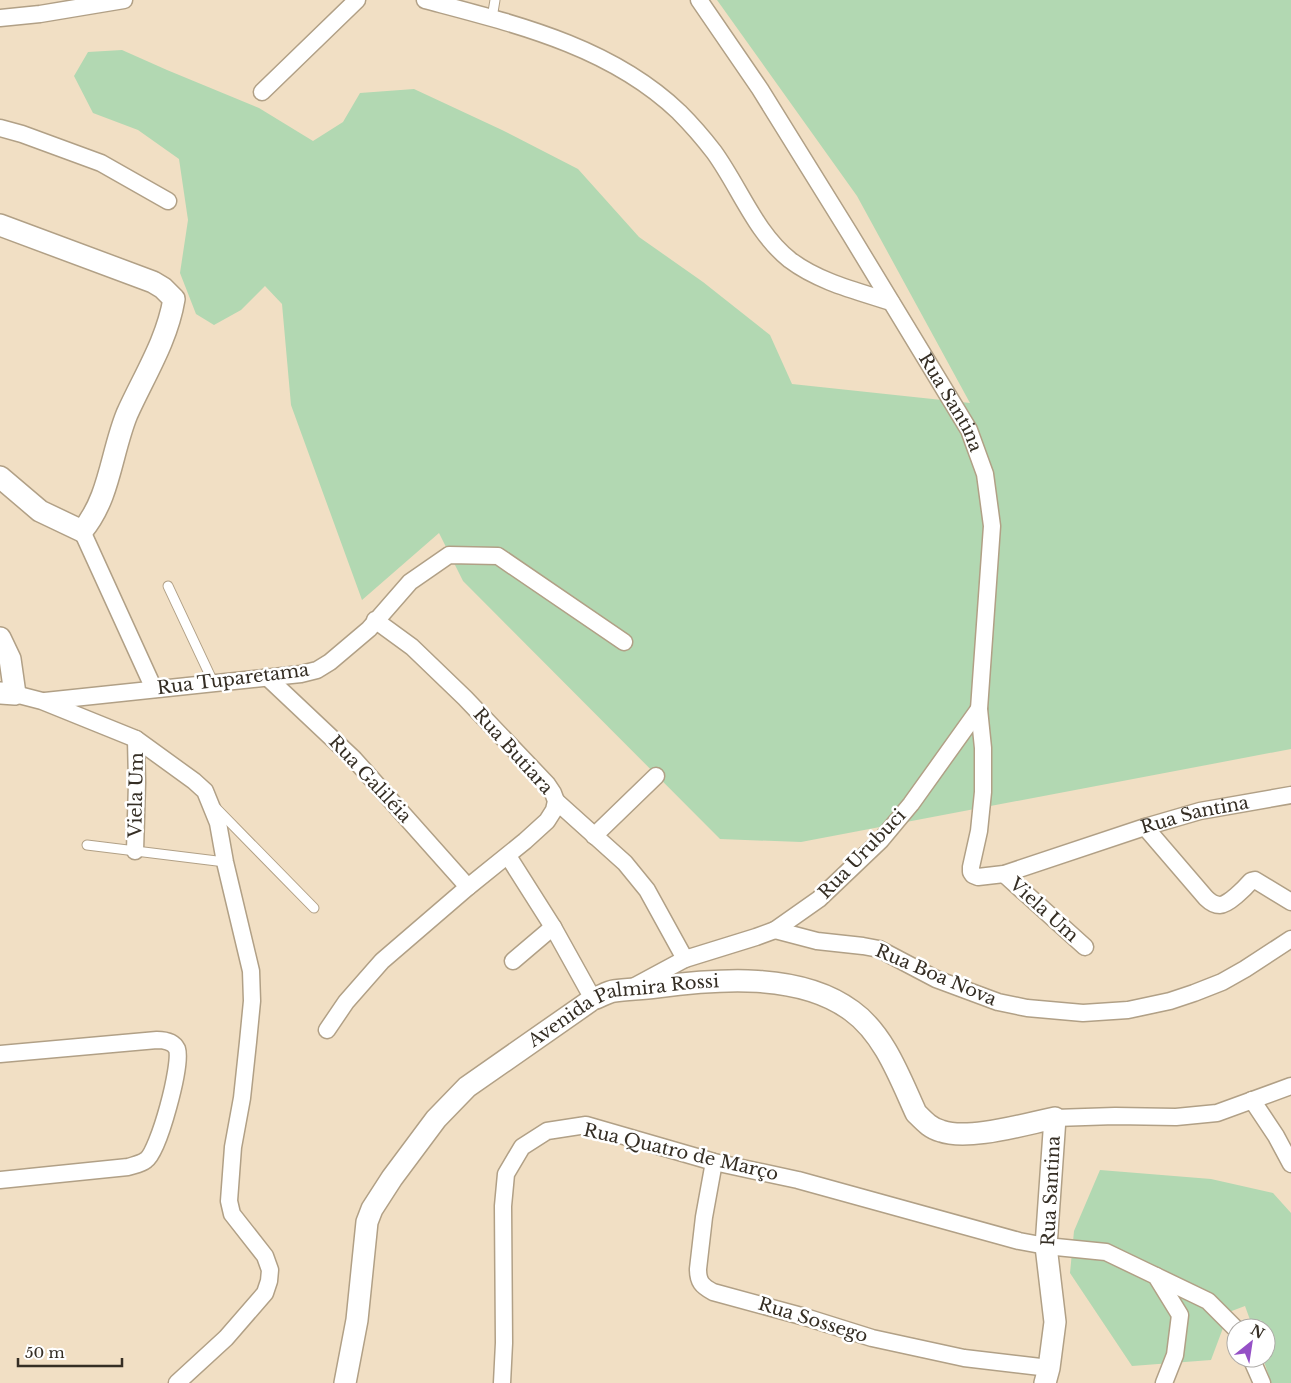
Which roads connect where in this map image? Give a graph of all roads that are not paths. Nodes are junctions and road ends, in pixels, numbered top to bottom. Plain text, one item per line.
1 (124, 0) edge
2 (357, 0) edge
3 (426, 0) edge
4 (495, 0) edge
5 (699, 0) edge
6 (0, 18) edge
7 (492, 18) junction
8 (262, 92) dead end
9 (0, 128) edge
10 (168, 201) dead end
11 (0, 225) edge
12 (892, 302) junction
13 (0, 477) edge
14 (82, 530) junction
15 (168, 586) dead end
16 (375, 620) junction
17 (0, 638) edge
18 (624, 642) dead end
19 (267, 677) junction
20 (214, 684) junction
21 (154, 689) junction
22 (7, 694) edge
23 (42, 702) junction
24 (978, 709) junction
25 (136, 739) junction
26 (656, 776) dead end
27 (1291, 795) edge
28 (556, 801) junction
29 (211, 802) junction
30 (1145, 827) junction
31 (594, 836) junction
32 (87, 845) dead end
33 (135, 851) junction
34 (508, 856) junction
35 (225, 862) junction
36 (1004, 874) junction
37 (468, 886) junction
38 (1291, 902) edge
39 (314, 908) dead end
40 (553, 927) junction
41 (775, 930) junction
42 (1291, 939) edge
43 (1085, 947) dead end
44 (686, 959) junction
45 (514, 961) dead end
46 (626, 990) junction
47 (593, 1000) junction
48 (327, 1030) dead end
49 (0, 1054) edge
50 (1291, 1086) edge
51 (1252, 1100) junction
52 (1055, 1118) junction
53 (714, 1162) junction
54 (1291, 1164) edge
55 (0, 1180) edge
56 (1046, 1246) junction
57 (1156, 1276) junction
58 (1226, 1319) edge
59 (1255, 1368) edge
60 (1047, 1375) edge
61 (177, 1383) edge
62 (345, 1383) edge
63 (502, 1383) edge
64 (1164, 1383) edge
65 (1262, 1383) edge

1 - 6 street
2 - 8 street
3 - 7 street
4 - 7 lane
5 - 12 street, Rua Santina
7 - 12 street
9 - 10 street
11 - 14 street
12 - 24 street, Rua Santina
13 - 14 street
14 - 21 street
15 - 20 lane
16 - 18 street, Rua Tuparetama
16 - 19 street, Rua Tuparetama
16 - 28 street, Rua Butiara
17 - 22 street
19 - 20 street, Rua Tuparetama
19 - 37 street, Rua Galiléia
20 - 21 street, Rua Tuparetama
21 - 23 street, Rua Tuparetama
22 - 23 street
23 - 25 street
24 - 36 street, Rua Santina
24 - 41 street, Rua Urubuci
25 - 29 street
25 - 33 street, Viela Um
26 - 31 street
27 - 30 street, Rua Santina
28 - 31 street
28 - 34 street, Rua Butiara
29 - 35 street
29 - 39 lane
30 - 36 street, Rua Santina
30 - 38 street
31 - 44 street
32 - 33 lane
33 - 35 lane
34 - 37 street, Rua Butiara
34 - 40 street
35 - 61 street
36 - 43 street, Viela Um
37 - 48 street, Rua Butiara
40 - 45 street
40 - 47 street
41 - 42 street, Rua Boa Nova
41 - 44 street, Rua Urubuci
44 - 46 street, Rua Urubuci
46 - 47 street, Avenida Palmira Rossi
46 - 52 street, Avenida Palmira Rossi
47 - 62 street, Avenida Palmira Rossi
49 - 55 street
50 - 51 street, Rua Santina
51 - 52 street, Rua Santina
51 - 54 street
52 - 56 street, Rua Santina
53 - 56 street, Rua Quatro de Março
53 - 60 street, Rua Sossego
53 - 63 street, Rua Quatro de Março
56 - 57 street, Rua Quatro de Março
56 - 60 street, Rua Santina
57 - 58 street, Rua Quatro de Março
57 - 64 street
59 - 65 street

